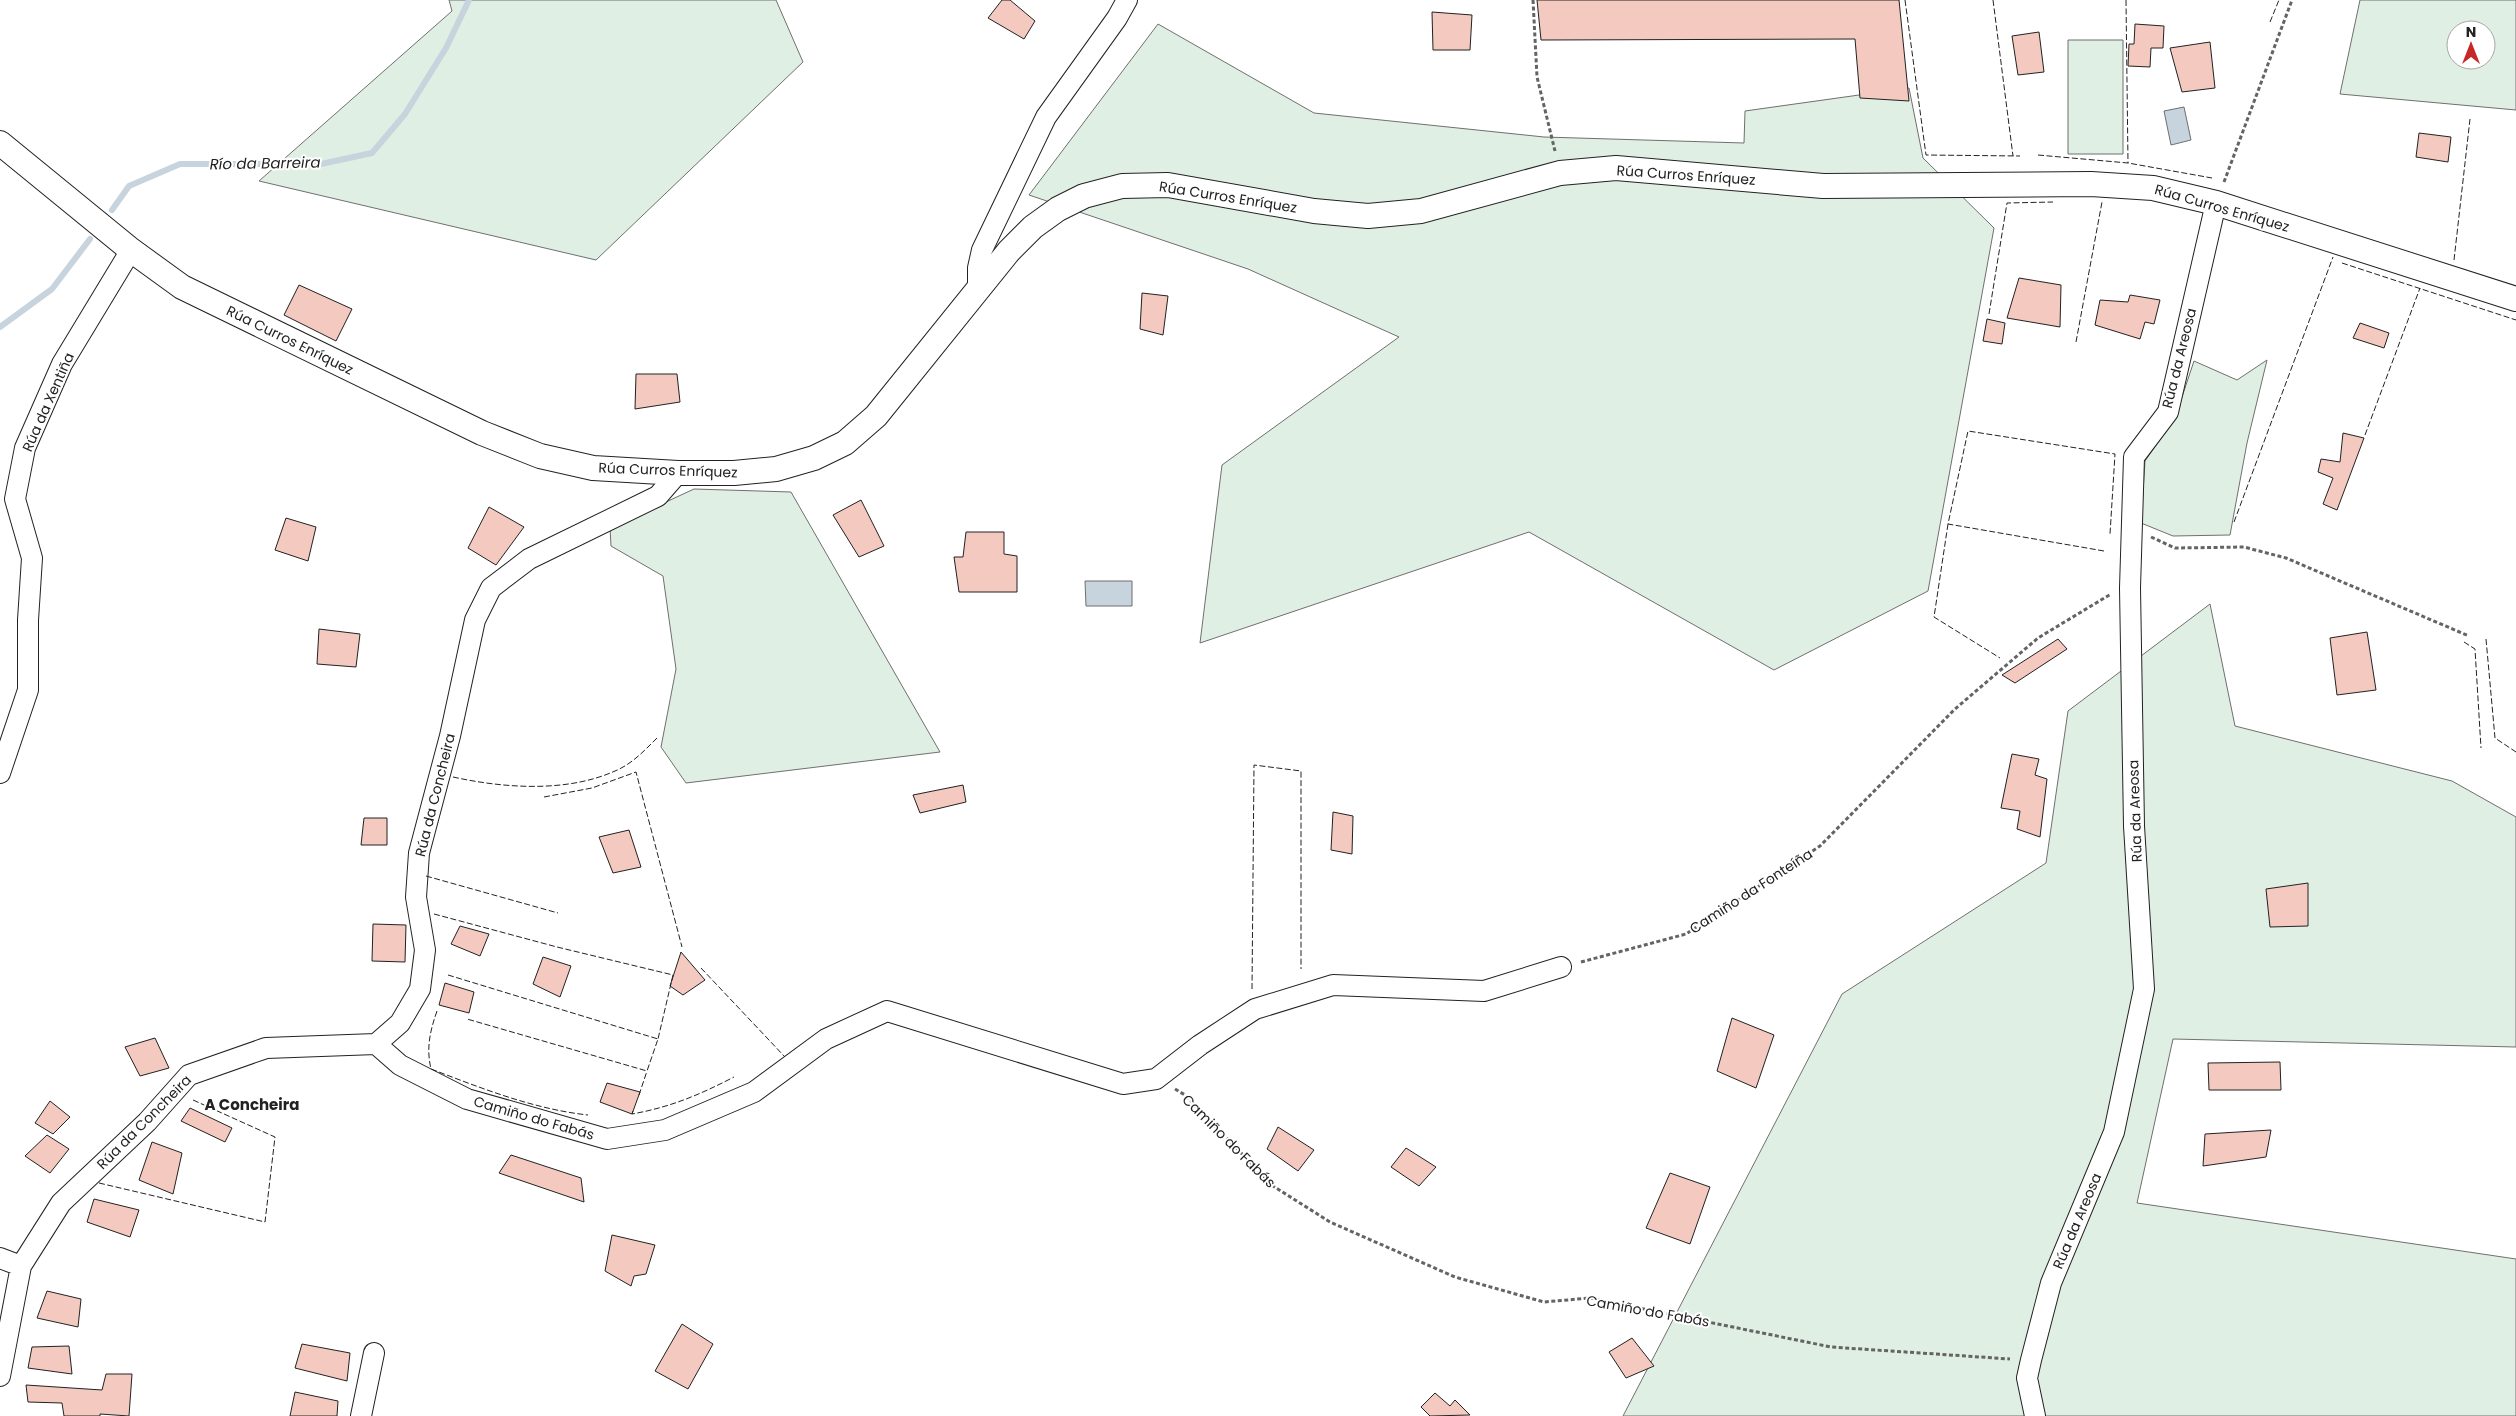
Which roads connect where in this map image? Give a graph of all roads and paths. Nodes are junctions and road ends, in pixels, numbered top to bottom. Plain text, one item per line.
1 (1127, 0) edge
2 (1533, 0) edge
3 (2292, 0) edge
4 (0, 143) edge
5 (1560, 173) junction
6 (2216, 203) junction
7 (131, 250) junction
8 (978, 290) junction
9 (2516, 299) edge
10 (678, 473) junction
11 (2132, 529) junction
12 (2130, 582) junction
13 (2469, 636) dead end
14 (0, 774) edge
15 (1561, 967) joint
16 (376, 1044) junction
17 (1156, 1080) junction
18 (0, 1258) edge
19 (22, 1266) junction
20 (374, 1353) dead end
21 (2031, 1360) junction
22 (0, 1376) edge
23 (361, 1416) edge
24 (2035, 1416) edge

1 - 8 street
2 - 5 path
3 - 6 path
4 - 7 street, Rúa Curros Enríquez
5 - 6 street, Rúa Curros Enríquez
5 - 8 street, Rúa Curros Enríquez
6 - 9 street, Rúa Curros Enríquez
6 - 11 street, Rúa da Areosa
7 - 10 street, Rúa Curros Enríquez
7 - 14 street, Rúa da Xentiña
8 - 10 street, Rúa Curros Enríquez
10 - 16 street, Rúa da Concheira
11 - 12 street, Rúa da Areosa
11 - 13 path
12 - 15 path, Camiño da Fonteíña
12 - 21 street, Rúa da Areosa
15 - 17 street
16 - 17 street, Camiño do Fabás
16 - 19 street, Rúa da Concheira
17 - 21 path, Camiño do Fabás
18 - 19 street
19 - 22 street, Rúa da Concheira
20 - 23 street
21 - 24 street, Rúa da Areosa

